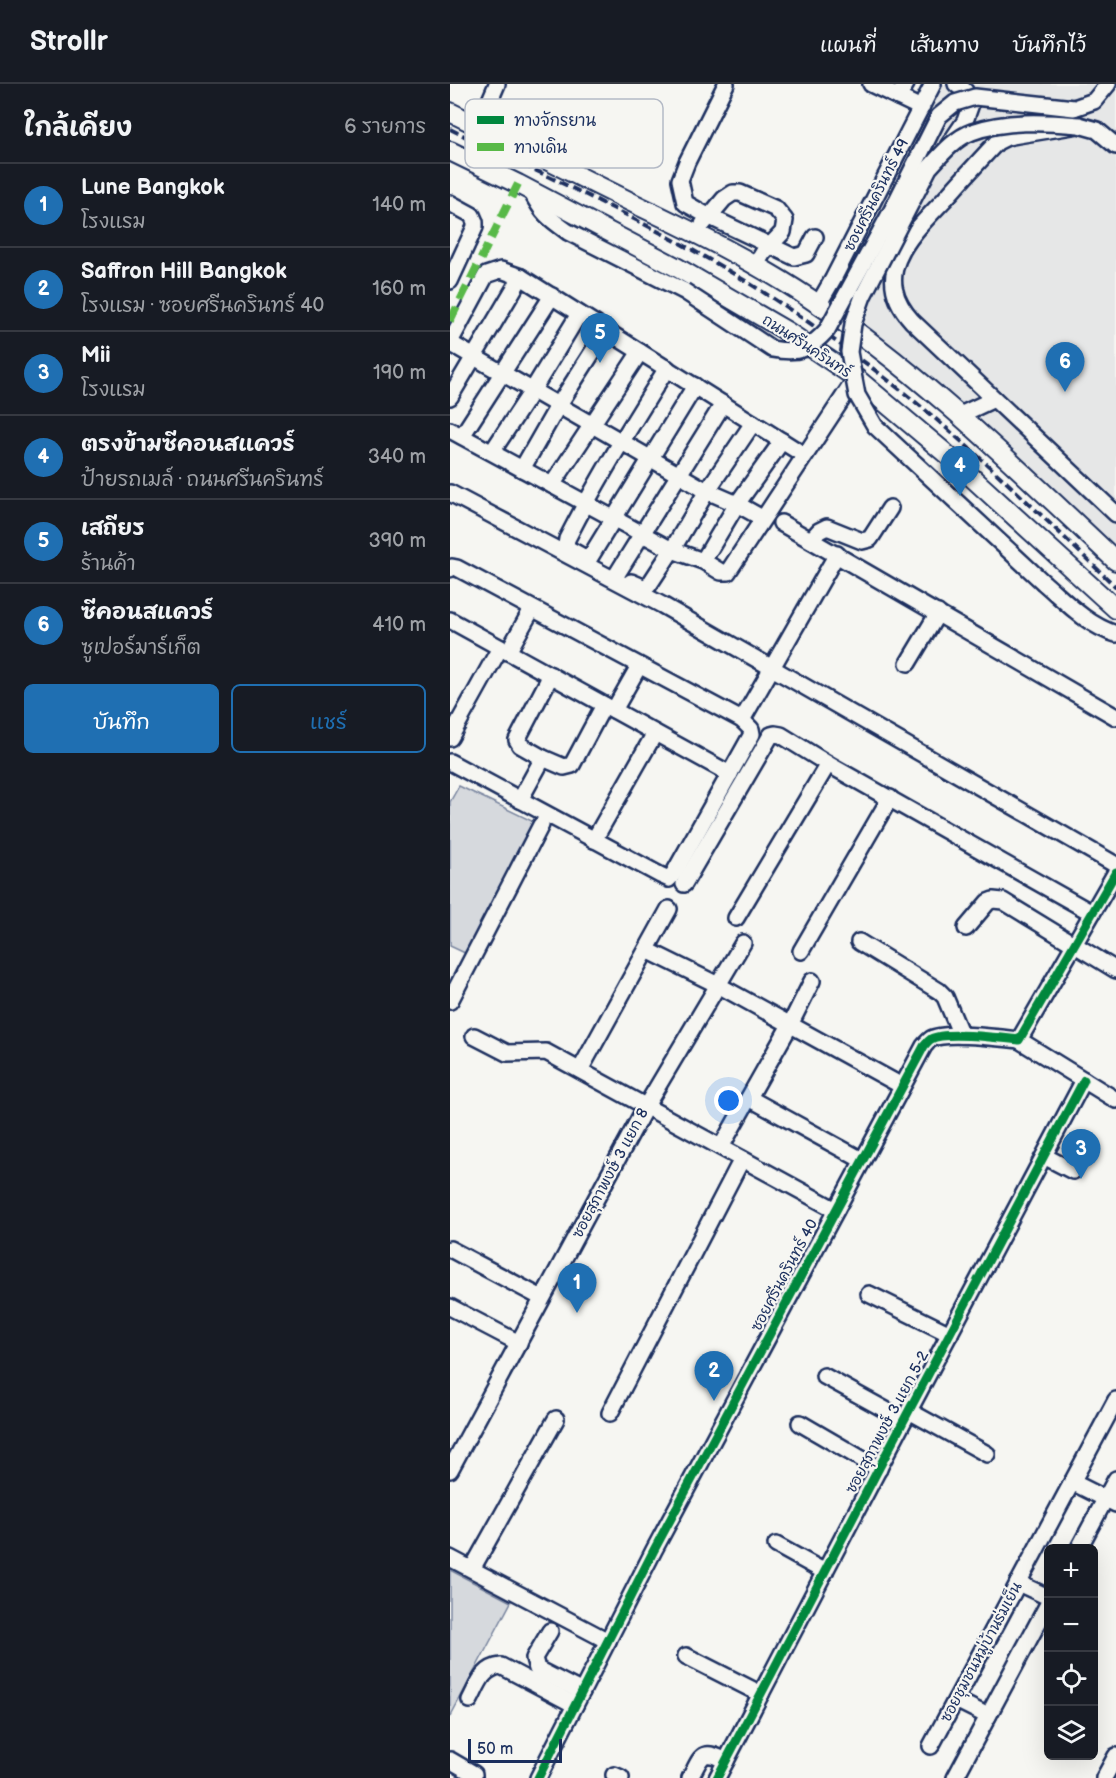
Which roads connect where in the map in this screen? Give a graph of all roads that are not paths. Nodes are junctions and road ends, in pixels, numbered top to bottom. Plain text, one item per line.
1 (497, 84) edge
2 (726, 84) edge
3 (871, 84) edge
4 (956, 84) edge
5 (1108, 84) edge
6 (935, 86) edge
7 (902, 91) edge
8 (491, 99) edge
9 (921, 108) junction
10 (450, 112) edge
11 (465, 119) edge
12 (1079, 125) junction
13 (1116, 146) edge
14 (450, 151) edge
15 (945, 151) junction
16 (465, 158) edge
17 (484, 168) edge
18 (563, 168) edge
19 (531, 191) junction
20 (450, 204) edge
21 (708, 216) junction
22 (696, 234) junction
23 (815, 237) dead end
24 (770, 247) junction
25 (755, 266) junction
26 (521, 277) junction
27 (450, 281) edge
28 (552, 296) junction
29 (818, 305) junction
30 (579, 314) junction
31 (606, 331) junction
32 (450, 343) edge
33 (640, 352) junction
34 (473, 357) junction
35 (667, 368) junction
36 (503, 374) junction
37 (856, 378) junction
38 (695, 386) junction
39 (532, 391) junction
40 (450, 397) edge
41 (994, 399) junction
42 (723, 404) junction
43 (558, 406) junction
44 (960, 415) junction
45 (753, 423) junction
46 (593, 426) junction
47 (456, 433) edge
48 (782, 441) junction
49 (621, 442) junction
50 (492, 452) junction
51 (804, 455) junction
52 (649, 458) junction
53 (522, 469) junction
54 (680, 476) junction
55 (552, 485) junction
56 (707, 491) junction
57 (450, 494) edge
58 (586, 503) junction
59 (737, 504) junction
60 (890, 508) dead end
61 (1116, 514) edge
62 (613, 518) junction
63 (762, 519) junction
64 (781, 523) dead end
65 (642, 534) junction
66 (811, 540) junction
67 (672, 550) junction
68 (837, 554) junction
69 (589, 559) junction
70 (702, 561) junction
71 (1116, 561) edge
72 (450, 569) edge
73 (617, 574) junction
74 (532, 609) junction
75 (1116, 609) edge
76 (938, 613) junction
77 (450, 620) edge
78 (1116, 634) edge
79 (504, 650) junction
80 (908, 663) dead end
81 (639, 666) junction
82 (772, 668) junction
83 (551, 675) junction
84 (609, 707) junction
85 (1116, 717) edge
86 (742, 720) junction
87 (655, 733) junction
88 (450, 738) edge
89 (543, 758) junction
90 (450, 762) edge
91 (828, 764) junction
92 (730, 774) junction
93 (890, 798) junction
94 (520, 800) junction
95 (541, 825) dead end
96 (594, 840) junction
97 (1116, 865) edge
98 (1116, 872) edge
99 (684, 884) dead end
100 (669, 909) dead end
101 (1092, 913) junction
102 (736, 918) dead end
103 (966, 928) dead end
104 (859, 942) dead end
105 (742, 943) dead end
106 (1074, 944) junction
107 (646, 950) junction
108 (801, 951) dead end
109 (1116, 970) edge
110 (812, 981) dead end
111 (718, 985) junction
112 (450, 1001) edge
113 (790, 1025) junction
114 (961, 1035) junction
115 (474, 1036) dead end
116 (1019, 1040) junction
117 (580, 1070) junction
118 (1084, 1080) junction
119 (902, 1086) junction
120 (749, 1098) junction
121 (1116, 1100) edge
122 (646, 1106) junction
123 (721, 1147) junction
124 (1044, 1156) junction
125 (742, 1159) junction
126 (862, 1160) junction
127 (1073, 1171) dead end
128 (836, 1210) junction
129 (450, 1249) edge
130 (869, 1294) dead end
131 (542, 1298) junction
132 (450, 1307) edge
133 (950, 1334) junction
134 (519, 1342) junction
135 (824, 1376) dead end
136 (1116, 1400) edge
137 (610, 1413) dead end
138 (906, 1415) junction
139 (555, 1419) dead end
140 (800, 1423) dead end
141 (987, 1454) dead end
142 (879, 1469) junction
143 (450, 1470) edge
144 (1116, 1479) edge
145 (1072, 1482) junction
146 (1111, 1502) edge
147 (1082, 1544) edge
148 (776, 1545) dead end
149 (450, 1558) edge
150 (472, 1569) junction
151 (825, 1572) junction
152 (1018, 1583) junction
153 (1044, 1595) edge
154 (1044, 1611) edge
155 (550, 1631) dead end
156 (608, 1641) junction
157 (686, 1656) dead end
158 (761, 1694) junction
159 (578, 1699) junction
160 (470, 1700) dead end
161 (956, 1700) junction
162 (988, 1716) junction
163 (931, 1746) dead end
164 (1116, 1756) edge
165 (450, 1760) edge
166 (726, 1761) junction
167 (474, 1778) edge
168 (538, 1778) edge
169 (690, 1778) edge
170 (717, 1778) edge
171 (955, 1778) edge
172 (1104, 1778) edge

1 - 8 street
2 - 21 street
3 - 7 street
4 - 15 street, bridge
5 - 19 street, bridge
6 - 9 street, ซอยศรีนครินทร์ 49
7 - 9 street
9 - 29 street, ซอยศรีนครินทร์ 49
10 - 11 main road
12 - 13 street
12 - 15 street, bridge
12 - 41 street
14 - 16 main road, ถนนศรีนครินทร์
15 - 78 street, bridge
17 - 19 main road, ถนนศรีนครินทร์
18 - 22 main road
19 - 37 main road, ถนนศรีนครินทร์
20 - 27 street
21 - 22 street
21 - 24 street
21 - 24 street
22 - 25 main road
23 - 24 street
24 - 25 street
25 - 29 main road
26 - 28 street
26 - 32 street
26 - 34 street
28 - 30 street
28 - 36 street
29 - 44 main road
30 - 31 street
30 - 39 street
31 - 33 street
31 - 43 street
32 - 34 street
33 - 35 street
33 - 46 street
34 - 36 street
34 - 40 street
35 - 38 street
35 - 49 street
36 - 39 street
36 - 47 street
37 - 51 street
37 - 75 main road, ถนนศรีนครินทร์
38 - 42 street
38 - 52 street
39 - 43 street
39 - 50 street
41 - 44 street
41 - 61 street
42 - 45 street
42 - 54 street
43 - 46 street
43 - 53 street
44 - 71 main road
45 - 48 street
45 - 56 street
46 - 49 street
46 - 55 street
47 - 50 street
48 - 51 street
48 - 59 street
49 - 52 street
49 - 58 street
50 - 53 street
51 - 63 street
52 - 54 street
52 - 62 street
53 - 55 street
54 - 56 street
54 - 65 street
55 - 58 street
56 - 59 street
56 - 67 street
57 - 82 street
58 - 62 street
58 - 69 street
59 - 63 street
59 - 70 street
60 - 66 street
62 - 65 street
62 - 69 street
63 - 70 street
64 - 66 street
65 - 67 street
65 - 73 street
66 - 68 street
67 - 70 street
67 - 73 street
68 - 76 street
68 - 82 street
69 - 73 street
72 - 74 street
74 - 79 street
74 - 81 street
76 - 80 street
76 - 85 street
77 - 79 street
79 - 83 street
79 - 88 street
81 - 84 street
81 - 86 street
82 - 86 street
82 - 97 street
83 - 84 street
83 - 89 street
84 - 87 street
84 - 89 street
86 - 92 street
87 - 92 street
87 - 96 street
89 - 94 street
90 - 94 street
91 - 93 street
91 - 99 street
91 - 102 street
92 - 96 street
93 - 101 street
93 - 108 street
94 - 96 street
95 - 112 street
98 - 101 street
100 - 107 street
101 - 106 street
103 - 106 street
104 - 114 street
105 - 111 street, ซอยสุภาพงษ์ 3 แยก 8
106 - 109 street
106 - 116 street
107 - 111 street
107 - 117 street
110 - 113 street
111 - 113 street
111 - 122 street, ซอยสุภาพงษ์ 3 แยก 8
113 - 119 street
113 - 120 street
114 - 116 street, ซอยศรีนครินทร์ 40
114 - 119 street, ซอยศรีนครินทร์ 40
115 - 117 street
116 - 118 street
117 - 122 street
118 - 121 street
118 - 124 street, ซอยสุภาพงษ์ 3 แยก 5-2
119 - 126 street, ซอยศรีนครินทร์ 40
120 - 123 street
120 - 126 street
122 - 123 street
122 - 131 street, ซอยสุภาพงษ์ 3 แยก 8
123 - 125 street
124 - 127 street
124 - 133 street, ซอยสุภาพงษ์ 3 แยก 5-2
125 - 128 street
125 - 137 street
126 - 128 street, ซอยศรีนครินทร์ 40
128 - 156 street, ซอยศรีนครินทร์ 40
129 - 131 street
130 - 133 street
131 - 134 street, ซอยสุภาพงษ์ 3 แยก 8
132 - 134 street
133 - 138 street, ซอยสุภาพงษ์ 3 แยก 5-2
134 - 143 street, ซอยสุภาพงษ์ 3 แยก 8
135 - 138 street
136 - 145 street, ซอยชุมชนหมู่บ้านร่มเย็น
138 - 141 street
138 - 142 street, ซอยสุภาพงษ์ 3 แยก 5-2
139 - 150 street
140 - 142 street
142 - 151 street, ซอยสุภาพงษ์ 3 แยก 5-2
144 - 146 street
145 - 146 street
145 - 152 street, ซอยชุมชนหมู่บ้านร่มเย็น
146 - 147 street
148 - 151 street
149 - 150 street
150 - 156 street
151 - 158 street, ซอยสุภาพงษ์ 3 แยก 5-2
152 - 153 street
152 - 161 street, ซอยชุมชนหมู่บ้านร่มเย็น
154 - 162 street
155 - 159 street
156 - 159 street, ซอยศรีนครินทร์ 40
157 - 158 street
158 - 166 street, ซอยสุภาพงษ์ 3 แยก 5-2
159 - 160 street
159 - 168 street, ซอยศรีนครินทร์ 40
161 - 162 street
161 - 163 street, ซอยชุมชนหมู่บ้านร่มเย็น
162 - 171 street
164 - 172 street
165 - 167 street
166 - 169 street
166 - 170 street, ซอยสุภาพงษ์ 3 แยก 5-2

